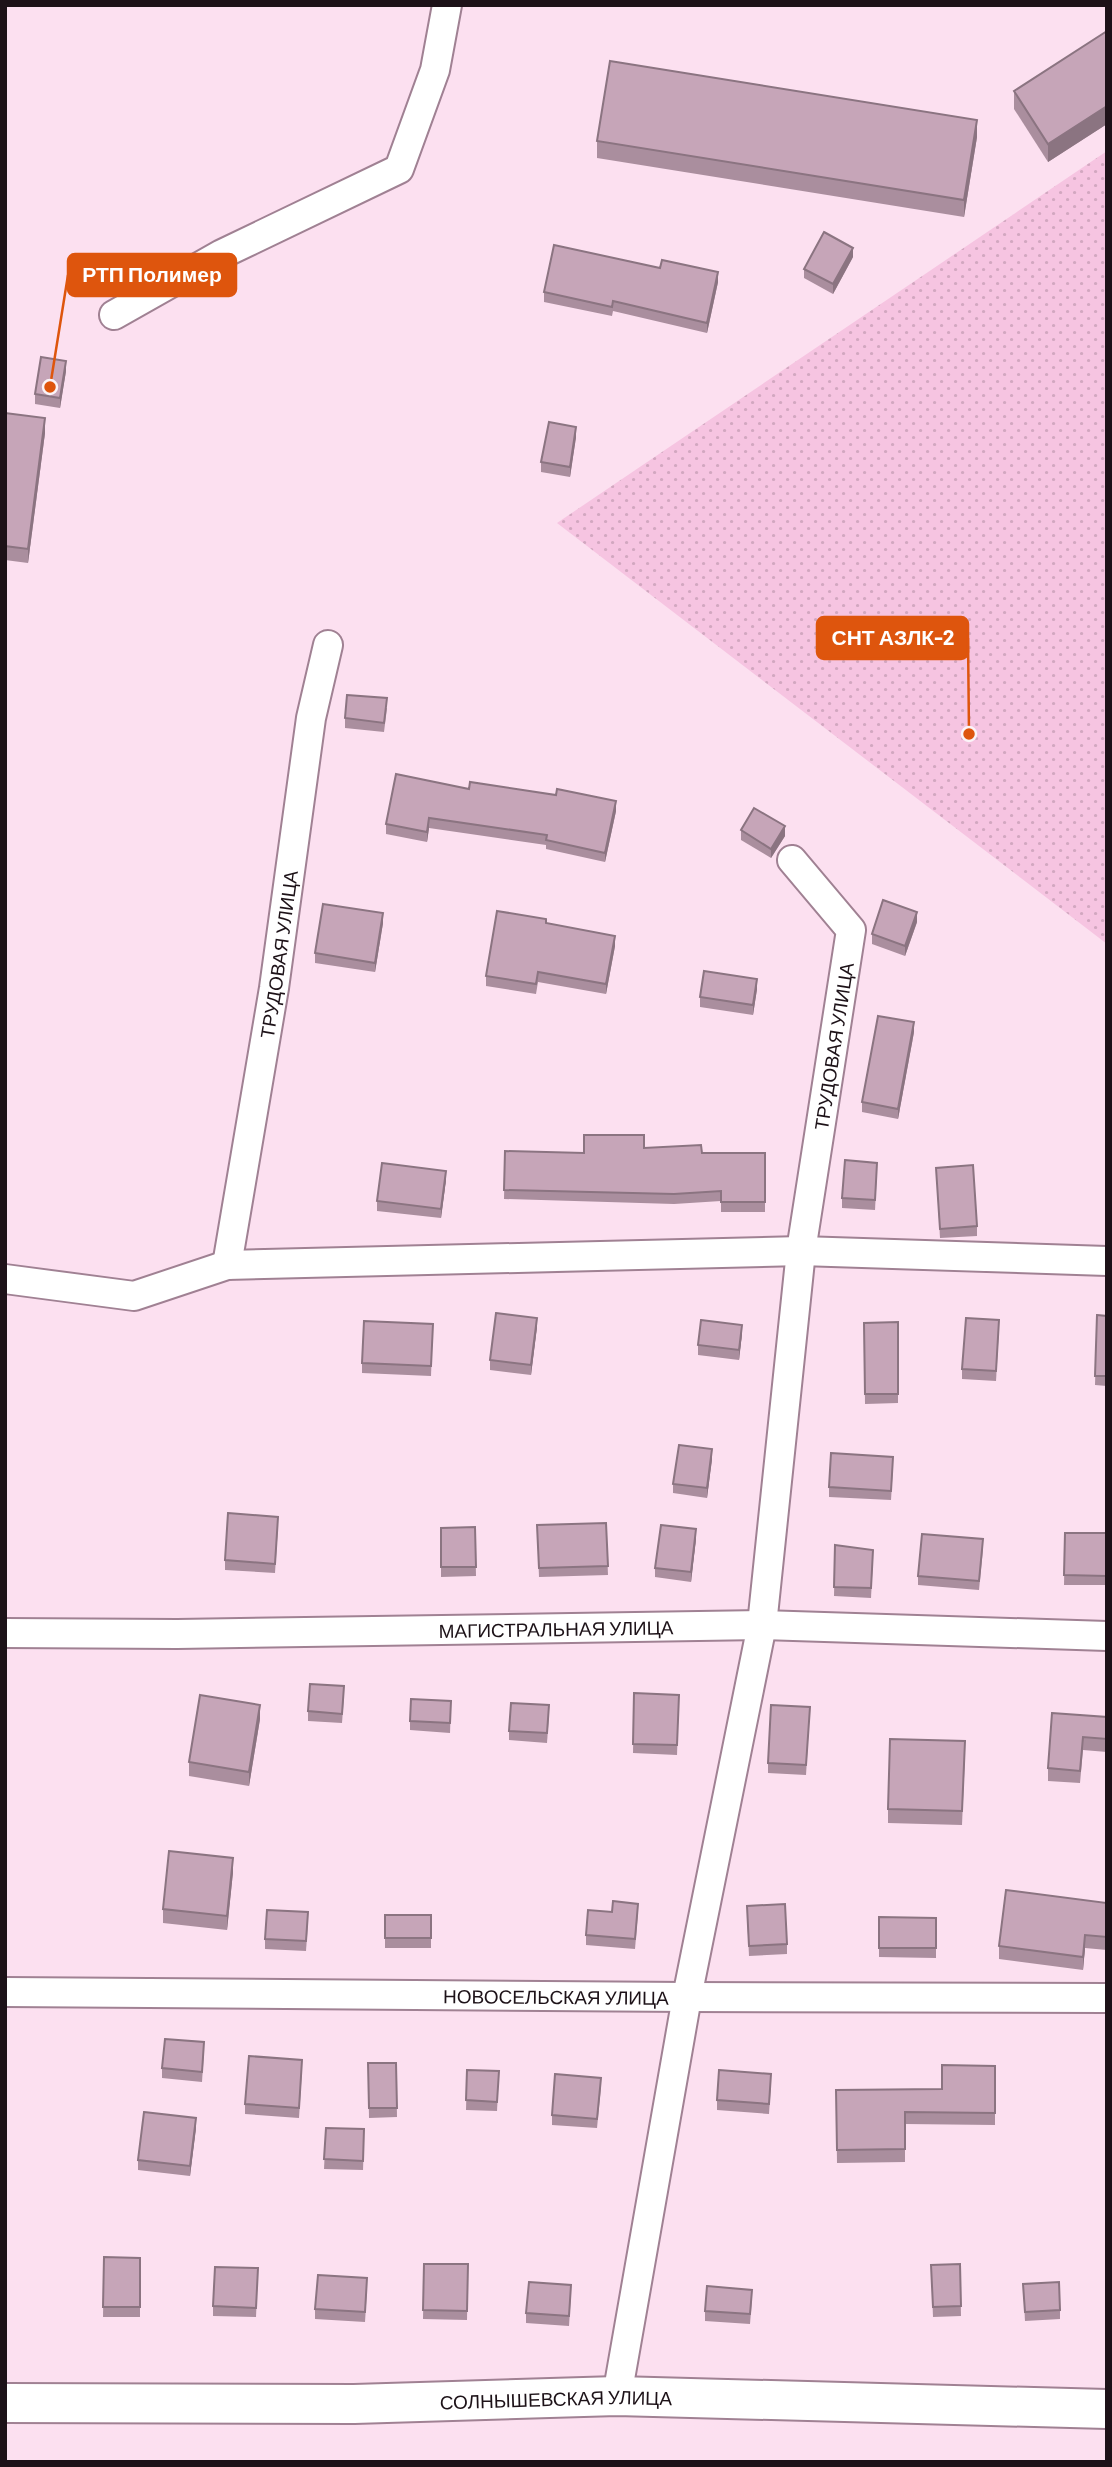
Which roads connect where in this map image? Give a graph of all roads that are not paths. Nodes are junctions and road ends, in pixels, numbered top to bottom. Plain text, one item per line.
1 (447, 5) edge
2 (114, 315) dead end
3 (328, 645) dead end
4 (792, 860) dead end
5 (801, 1251) junction
6 (1107, 1261) edge
7 (227, 1265) junction
8 (5, 1279) edge
9 (762, 1625) junction
10 (5, 1633) edge
11 (1107, 1636) edge
12 (5, 1992) edge
13 (687, 1997) junction
14 (1107, 1998) edge
15 (617, 2396) junction
16 (5, 2403) edge
17 (1107, 2409) edge

1 - 2 street
3 - 7 street, ТРУДОВАЯ УЛИЦА
4 - 5 street, ТРУДОВАЯ УЛИЦА
5 - 6 street
5 - 7 street
5 - 9 street, ТРУДОВАЯ УЛИЦА
7 - 8 street
9 - 10 street, МАГИСТРАЛЬНАЯ УЛИЦА
9 - 11 street, МАГИСТРАЛЬНАЯ УЛИЦА
9 - 13 street, ТРУДОВАЯ УЛИЦА
12 - 13 street, НОВОСЕЛЬСКАЯ УЛИЦА
13 - 14 street, НОВОСЕЛЬСКАЯ УЛИЦА
13 - 15 street, ТРУДОВАЯ УЛИЦА
15 - 16 street, СОЛНЫШЕВСКАЯ УЛИЦА
15 - 17 street, СОЛНЫШЕВСКАЯ УЛИЦА

